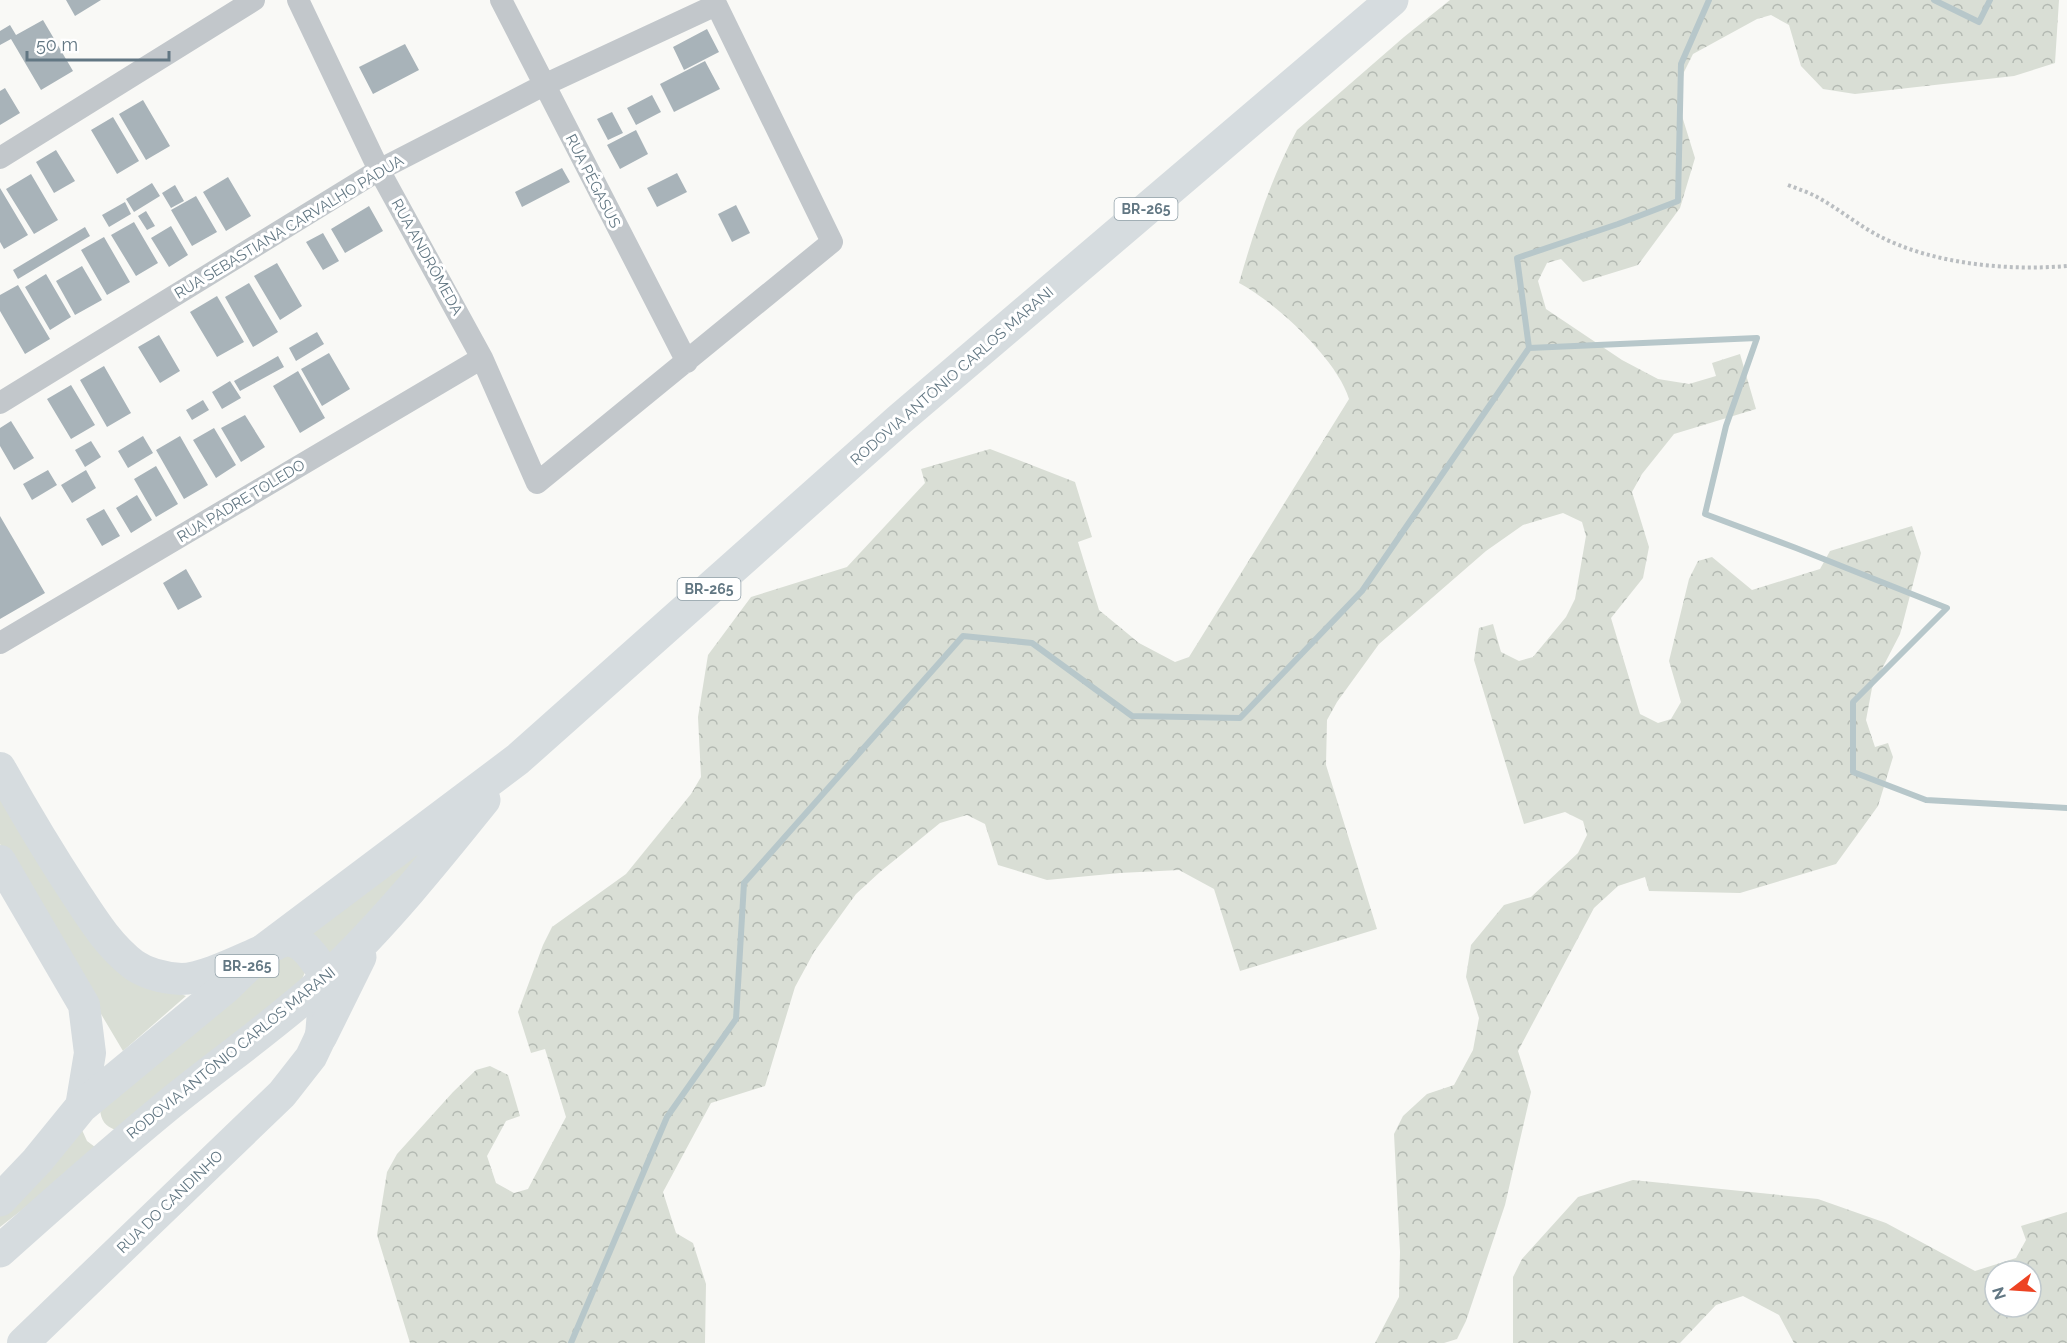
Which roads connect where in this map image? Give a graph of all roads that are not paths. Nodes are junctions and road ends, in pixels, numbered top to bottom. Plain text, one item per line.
1 (254, 0) edge
2 (298, 0) edge
3 (501, 0) edge
4 (1392, 0) edge
5 (715, 2) edge
6 (544, 86) junction
7 (0, 158) edge
8 (379, 170) junction
9 (482, 358) junction
10 (687, 362) junction
11 (0, 403) edge
12 (0, 643) edge
13 (518, 759) junction
14 (0, 768) edge
15 (0, 861) edge
16 (370, 935) junction
17 (264, 950) junction
18 (327, 978) junction
19 (278, 1020) junction
20 (316, 1047) junction
21 (81, 1107) junction
22 (118, 1145) junction
23 (0, 1200) edge
24 (0, 1251) edge
25 (23, 1343) edge

1 - 7 street
2 - 8 street, RUA ANDRÔMEDA
3 - 6 street, RUA PÉGASUS
4 - 13 main road, RODOVIA ANTÔNIO CARLOS MARANI / BR-265
5 - 6 street, RUA SEBASTIANA CARVALHO PÁDUA
5 - 10 street
6 - 8 street, RUA SEBASTIANA CARVALHO PÁDUA
6 - 10 street, RUA PÉGASUS
8 - 9 street, RUA ANDRÔMEDA
8 - 11 street, RUA SEBASTIANA CARVALHO PÁDUA
9 - 10 street, RUA ANDRÔMEDA
9 - 12 street, RUA PADRE TOLEDO
13 - 16 main road, RODOVIA ANTÔNIO CARLOS MARANI / BR-265
13 - 17 main road, RODOVIA ANTÔNIO CARLOS MARANI / BR-265
14 - 17 main road
15 - 21 main road
16 - 18 main road, RODOVIA ANTÔNIO CARLOS MARANI / BR-265
16 - 20 main road
17 - 18 main road
17 - 21 main road, RODOVIA ANTÔNIO CARLOS MARANI / BR-265
18 - 19 main road, RODOVIA ANTÔNIO CARLOS MARANI / BR-265
18 - 20 main road
19 - 20 main road
19 - 22 main road, RODOVIA ANTÔNIO CARLOS MARANI / BR-265
20 - 25 main road, RUA DO CANDINHO
21 - 22 main road
21 - 23 main road, RODOVIA ANTÔNIO CARLOS MARANI / BR-265
22 - 24 main road, RODOVIA ANTÔNIO CARLOS MARANI / BR-265

